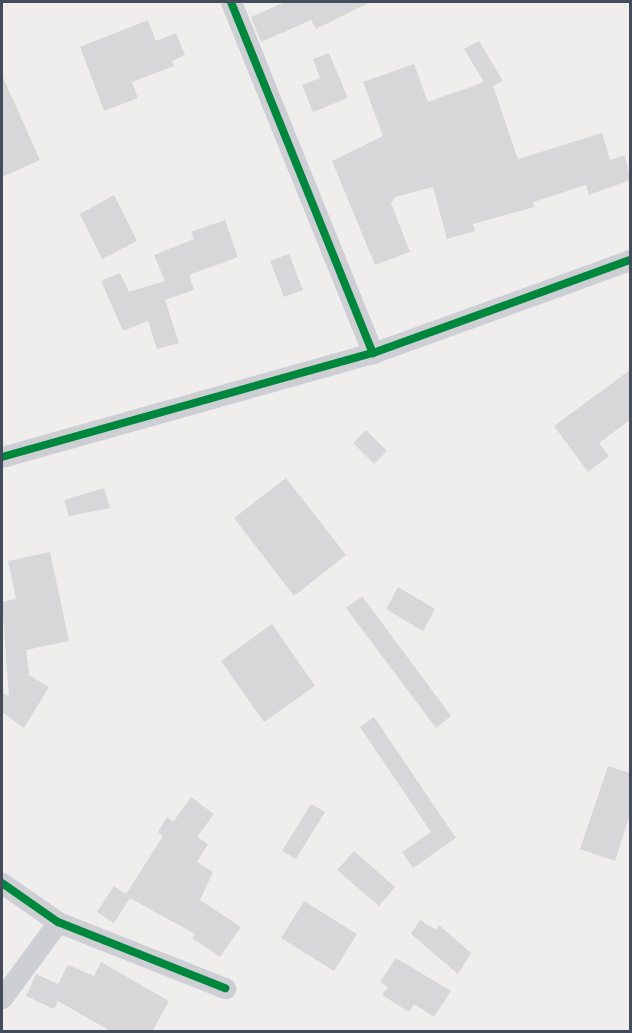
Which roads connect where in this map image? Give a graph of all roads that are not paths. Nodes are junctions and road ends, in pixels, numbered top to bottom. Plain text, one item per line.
1 (231, 2) edge
2 (630, 260) edge
3 (373, 353) junction
4 (2, 457) edge
5 (2, 883) edge
6 (58, 922) junction
7 (225, 988) dead end
8 (2, 998) edge

1 - 3 street
2 - 3 street
3 - 4 street
5 - 6 street
6 - 7 street
6 - 8 street

